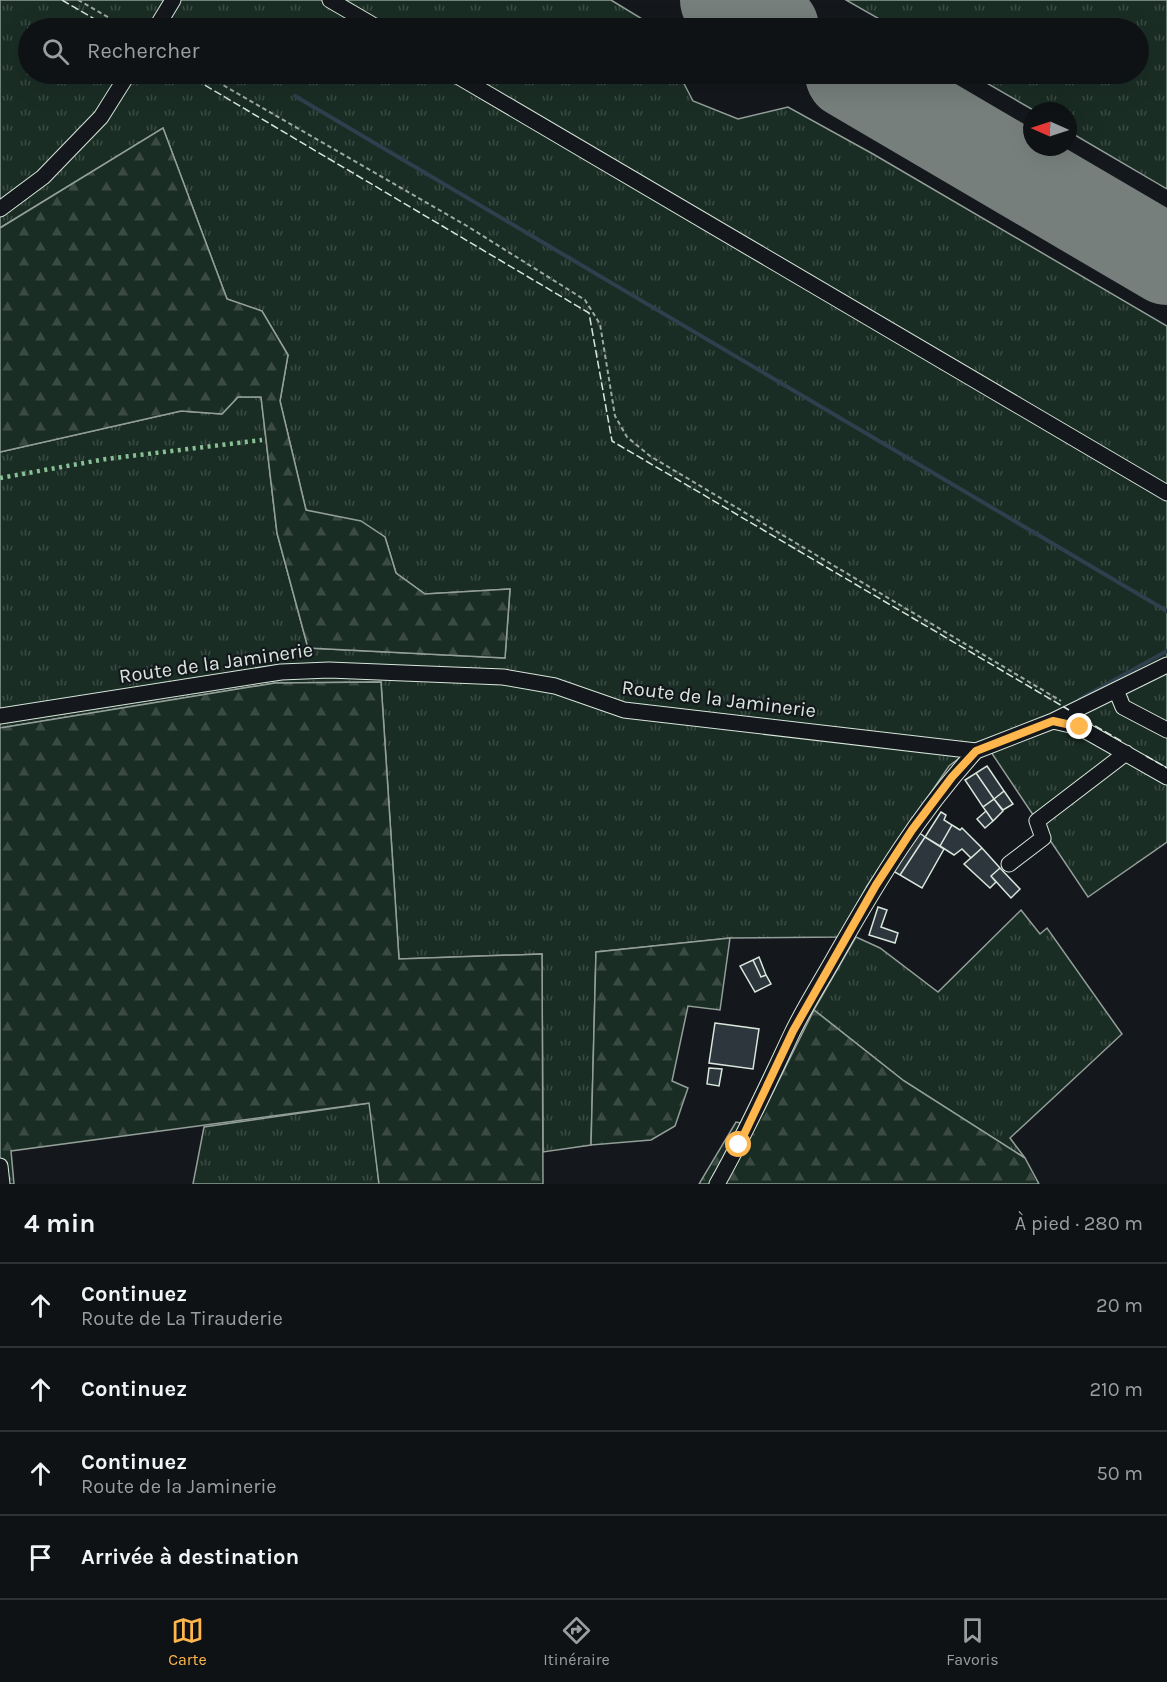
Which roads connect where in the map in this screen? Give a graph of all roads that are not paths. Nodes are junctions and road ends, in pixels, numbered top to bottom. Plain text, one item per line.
1 (173, 0) edge
2 (330, 0) edge
3 (162, 18) edge
4 (361, 18) edge
5 (122, 84) edge
6 (471, 84) edge
7 (0, 209) edge
8 (1167, 493) edge
9 (1167, 665) edge
10 (1116, 690) junction
11 (0, 716) edge
12 (1053, 721) junction
13 (1167, 730) edge
14 (976, 751) junction
15 (1126, 753) junction
16 (1167, 777) edge
17 (1009, 864) dead end
18 (0, 1166) edge
19 (2, 1184) edge
20 (717, 1184) edge

1 - 3 street
2 - 4 street
5 - 7 street
6 - 8 street
9 - 10 street, Route de la Jaminerie
10 - 12 street, Route de la Jaminerie
10 - 13 street
11 - 14 street, Route de la Jaminerie
12 - 14 street, Route de la Jaminerie
12 - 15 street
14 - 20 street
15 - 16 street
15 - 17 street
18 - 19 street

